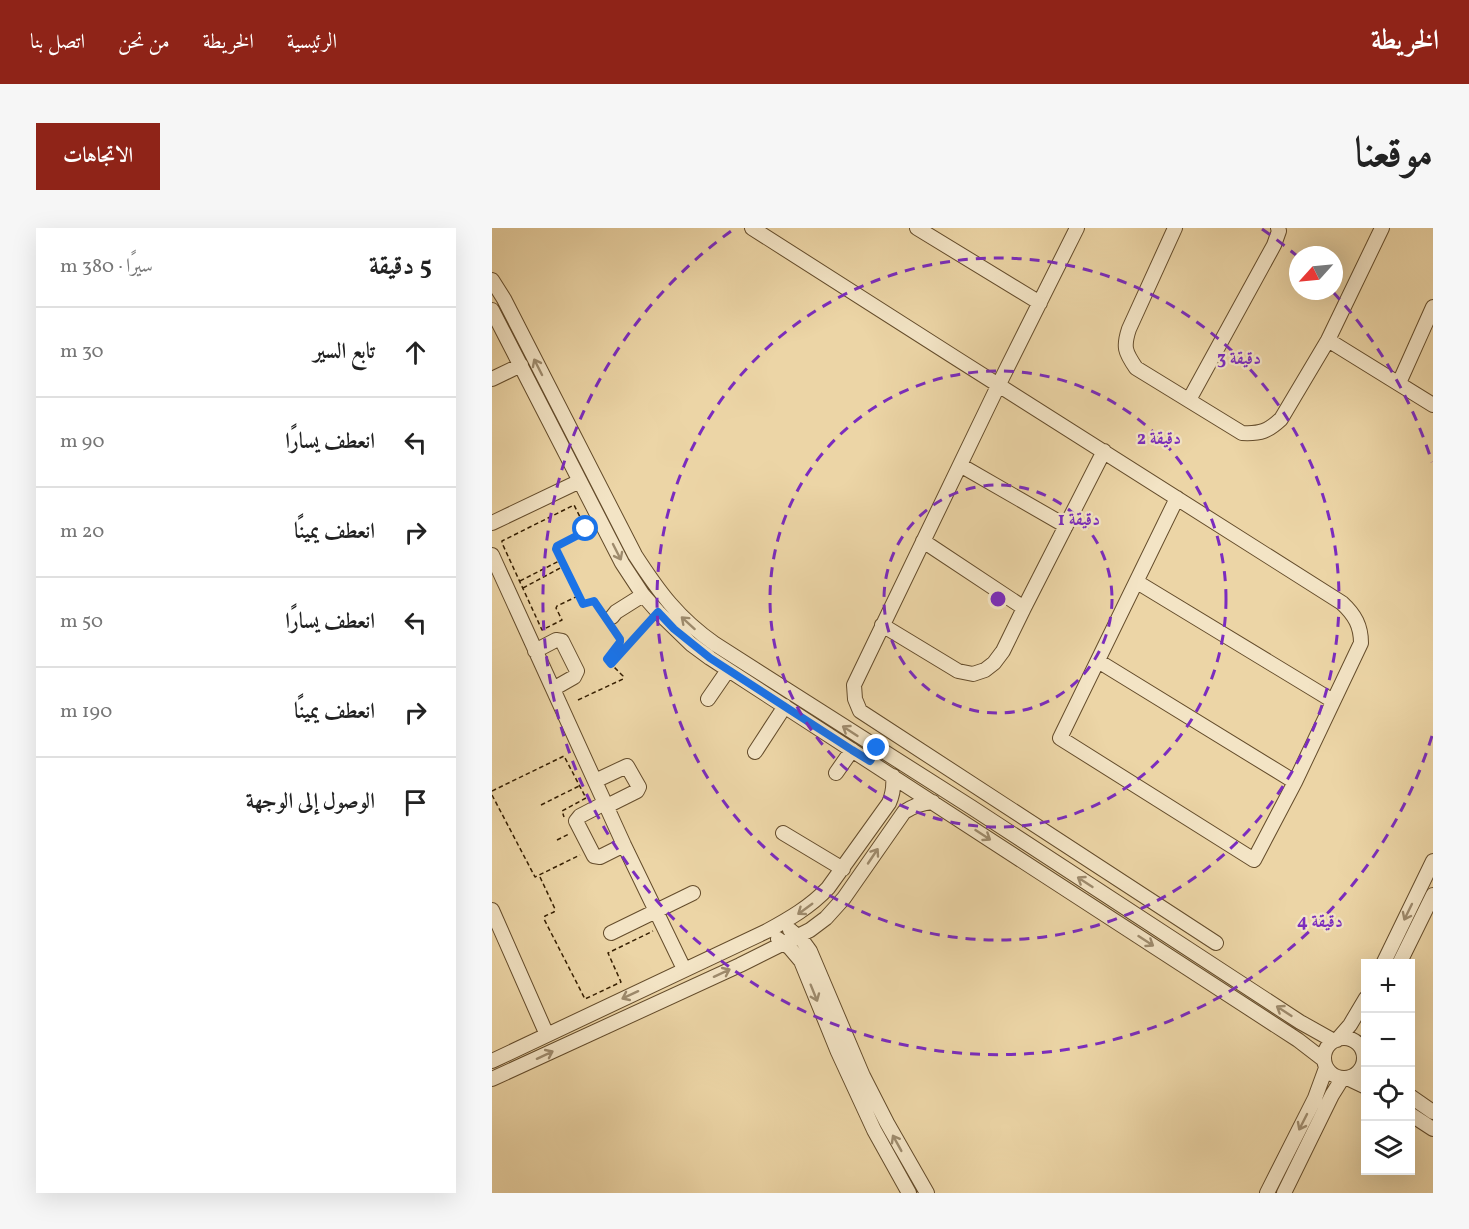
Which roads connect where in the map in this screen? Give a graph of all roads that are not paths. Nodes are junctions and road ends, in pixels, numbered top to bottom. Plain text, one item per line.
1 (752, 228) edge
2 (917, 228) edge
3 (1077, 228) edge
4 (1175, 228) edge
5 (1278, 228) edge
6 (1382, 228) edge
7 (492, 280) edge
8 (1040, 303) junction
9 (1433, 307) edge
10 (492, 310) edge
11 (1328, 340) junction
12 (521, 365) junction
13 (492, 379) edge
14 (1399, 383) junction
15 (998, 386) junction
16 (1189, 400) junction
17 (1433, 405) edge
18 (565, 419) junction
19 (551, 425) junction
20 (1104, 452) junction
21 (960, 465) junction
22 (580, 481) junction
23 (1177, 498) junction
24 (492, 523) edge
25 (611, 525) junction
26 (1066, 526) junction
27 (923, 541) junction
28 (492, 555) edge
29 (1137, 582) junction
30 (498, 583) edge
31 (643, 595) junction
32 (1024, 608) junction
33 (609, 619) road end
34 (882, 625) junction
35 (535, 651) junction
36 (1098, 661) junction
37 (728, 670) junction
38 (552, 689) junction
39 (708, 699) dead end
40 (1333, 701) junction
41 (785, 706) junction
42 (917, 748) junction
43 (852, 750) junction
44 (755, 752) dead end
45 (873, 755) junction
46 (905, 766) junction
47 (836, 773) dead end
48 (893, 776) junction
49 (595, 781) junction
50 (1295, 782) junction
51 (933, 802) junction
52 (606, 805) junction
53 (971, 807) junction
54 (963, 822) junction
55 (783, 833) dead end
56 (624, 845) junction
57 (1433, 861) edge
58 (843, 869) junction
59 (693, 893) dead end
60 (1433, 895) edge
61 (492, 910) edge
62 (656, 911) junction
63 (782, 923) junction
64 (767, 931) junction
65 (611, 933) dead end
66 (797, 936) junction
67 (783, 943) junction
68 (1216, 943) dead end
69 (1385, 959) edge
70 (1401, 959) edge
71 (684, 969) junction
72 (1361, 1005) edge
73 (547, 1035) junction
74 (1336, 1040) junction
75 (1361, 1050) edge
76 (495, 1060) edge
77 (1325, 1064) junction
78 (1361, 1067) edge
79 (505, 1073) junction
80 (492, 1079) edge
81 (1345, 1079) junction
82 (1361, 1085) edge
83 (1415, 1099) edge
84 (1433, 1112) edge
85 (1415, 1117) edge
86 (1433, 1129) edge
87 (909, 1193) edge
88 (927, 1193) edge
89 (1268, 1193) edge
90 (1284, 1193) edge

1 - 15 street
2 - 8 street
3 - 8 street
4 - 16 street
5 - 16 street
6 - 11 street
18 -> 7 street
8 - 15 street
9 - 14 street
10 - 12 street
11 - 14 street
11 - 16 street
12 - 13 street
12 - 19 street
14 - 17 street
15 - 20 street
15 - 21 street
18 - 19 street
18 - 25 street
19 - 22 street
20 - 23 street
20 - 26 street
21 - 26 street
21 - 27 street
22 - 24 street
22 - 25 street
23 - 29 street
23 - 40 street
25 -> 31 street
45 -> 25 street
26 - 32 street
27 - 32 street
27 - 34 street
28 - 30 street
29 - 36 street
29 - 40 street
30 - 35 street
31 - 33 street
31 - 37 street
32 - 34 street
34 - 42 street
35 - 38 street
35 - 38 street
36 - 50 street
36 - 50 street
37 - 39 street
37 - 41 street
38 - 49 street
40 - 50 street
41 - 43 street
41 - 44 street
42 - 46 street
42 - 68 street
43 - 45 street
43 - 47 street
45 - 46 street
45 - 48 street
46 - 53 street
48 - 51 street
48 - 58 street
49 - 52 street
49 - 52 street
51 - 54 street
66 -> 51 street
52 - 56 street
52 - 56 street
53 - 54 street
74 -> 53 street
54 -> 77 street
55 - 58 street
56 - 62 street
57 -> 69 street
58 -> 63 street
59 - 62 street
60 - 70 street
61 - 73 street
62 - 65 street
62 - 71 street
63 - 64 street
63 - 66 street
64 - 67 street
64 - 71 street
66 - 67 street
88 -> 66 street
79 -> 67 street
67 -> 87 street
71 -> 73 street
72 - 74 street
73 - 76 street
74 - 75 street
74 - 77 street
76 - 79 street
77 - 81 street
77 -> 89 street
78 - 81 street
79 - 80 street
81 - 82 street
81 - 90 street
83 - 84 street
85 - 86 street

